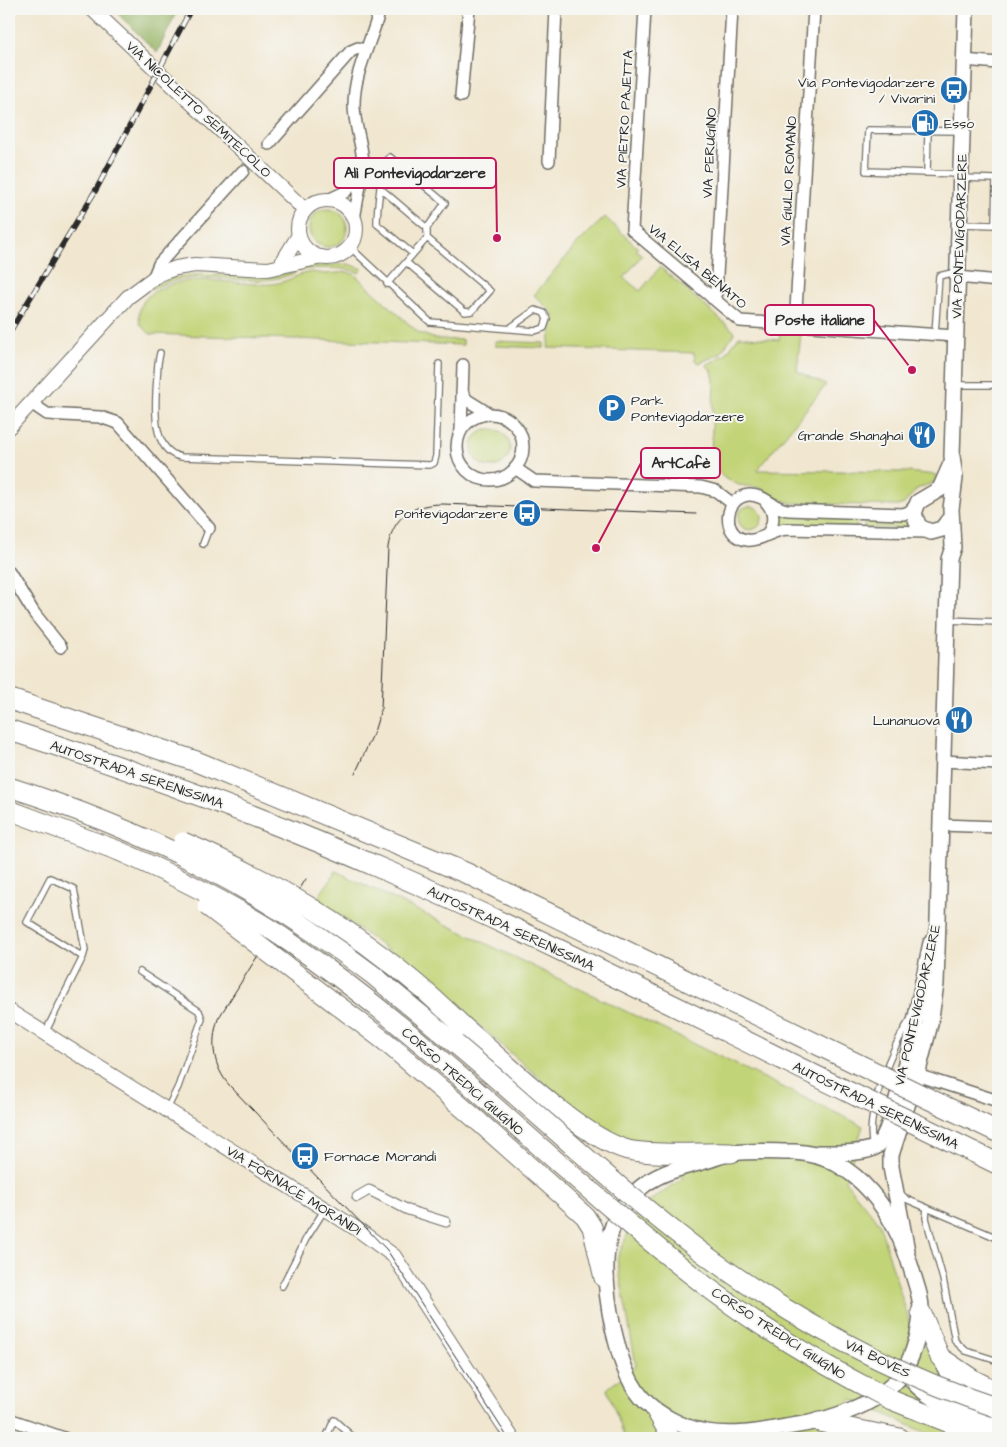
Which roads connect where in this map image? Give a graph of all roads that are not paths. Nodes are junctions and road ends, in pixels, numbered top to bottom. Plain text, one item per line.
1 (92, 9) edge
2 (380, 9) edge
3 (469, 9) edge
4 (556, 9) edge
5 (645, 9) edge
6 (732, 9) edge
7 (814, 9) edge
8 (966, 9) edge
9 (366, 51) junction
10 (964, 60) junction
11 (998, 63) edge
12 (460, 96) dead end
13 (928, 131) junction
14 (962, 131) junction
15 (269, 144) dead end
16 (549, 161) dead end
17 (243, 171) dead end
18 (927, 173) junction
19 (362, 174) junction
20 (961, 176) junction
21 (380, 188) junction
22 (328, 200) junction
23 (305, 210) junction
24 (354, 219) junction
25 (960, 224) junction
26 (427, 228) junction
27 (632, 230) joint
28 (299, 235) junction
29 (427, 238) junction
30 (350, 247) junction
31 (413, 254) junction
32 (322, 257) junction
33 (406, 262) junction
34 (280, 266) junction
35 (958, 275) junction
36 (154, 276) junction
37 (998, 281) edge
38 (387, 284) junction
39 (712, 298) junction
40 (795, 326) junction
41 (510, 328) junction
42 (935, 335) junction
43 (955, 336) junction
44 (160, 353) dead end
45 (440, 364) dead end
46 (463, 365) dead end
47 (954, 385) junction
48 (998, 385) edge
49 (462, 392) junction
50 (31, 403) junction
51 (488, 413) junction
52 (9, 427) edge
53 (461, 430) junction
54 (952, 462) junction
55 (515, 468) junction
56 (931, 495) junction
57 (766, 501) junction
58 (733, 504) junction
59 (916, 505) junction
60 (951, 513) junction
61 (209, 528) joint
62 (929, 532) junction
63 (767, 534) junction
64 (203, 544) dead end
65 (949, 559) junction
66 (9, 572) edge
67 (947, 620) junction
68 (998, 622) edge
69 (62, 647) dead end
70 (9, 699) edge
71 (9, 730) edge
72 (943, 761) junction
73 (998, 764) edge
74 (9, 787) edge
75 (9, 810) edge
76 (79, 810) junction
77 (941, 825) junction
78 (998, 827) edge
79 (119, 851) junction
80 (937, 914) junction
81 (83, 957) junction
82 (140, 972) dead end
83 (9, 1011) edge
84 (44, 1034) junction
85 (917, 1075) junction
86 (998, 1101) edge
87 (167, 1109) junction
88 (998, 1132) edge
89 (731, 1153) junction
90 (811, 1153) junction
91 (998, 1164) edge
92 (895, 1188) junction
93 (357, 1197) dead end
94 (927, 1208) junction
95 (325, 1209) junction
96 (446, 1222) dead end
97 (995, 1237) dead end
98 (907, 1251) junction
99 (604, 1278) junction
100 (282, 1286) dead end
101 (764, 1296) joint
102 (921, 1312) junction
103 (940, 1357) junction
104 (998, 1361) edge
105 (904, 1369) junction
106 (998, 1392) edge
107 (651, 1407) junction
108 (998, 1408) edge
109 (998, 1416) edge
110 (9, 1420) edge
111 (819, 1422) junction
112 (998, 1425) edge
113 (745, 1436) edge
114 (64, 1438) edge
115 (326, 1438) edge
116 (354, 1438) edge
117 (512, 1438) edge
118 (674, 1438) edge
119 (900, 1438) edge
120 (986, 1438) edge

1 - 23 street, VIA NICOLETTO SEMITECOLO
2 - 9 street
3 - 12 street
4 - 16 street
5 - 27 street, VIA PIETRO PAJETTA
6 - 39 street, VIA PERUGINO
7 - 40 street, VIA GIULIO ROMANO
8 - 10 main road, VIA PONTEVIGODARZERE
9 - 15 street
9 - 19 street
10 - 11 street
10 - 14 main road, VIA PONTEVIGODARZERE
13 - 14 lane
13 - 18 lane
13 - 18 lane
14 - 20 main road, VIA PONTEVIGODARZERE
17 - 36 street
18 - 20 lane
19 - 22 street
19 - 24 street
20 - 25 main road, VIA PONTEVIGODARZERE
20 - 25 lane
21 - 26 lane
21 - 26 lane
21 - 31 lane
22 - 23 street
22 - 24 street
23 - 28 street
24 - 30 street
25 - 35 main road, VIA PONTEVIGODARZERE
26 - 29 lane
27 - 39 street, VIA ELISA BENATO
28 - 32 street
28 - 34 street
29 - 31 lane
29 - 33 lane
30 - 32 street
30 - 38 lane
31 - 33 lane
32 - 34 street
33 - 38 lane
34 - 36 street
35 - 37 street
35 - 42 lane
35 - 43 main road, VIA PONTEVIGODARZERE
36 - 50 street
38 - 41 lane
39 - 40 street, VIA ELISA BENATO
40 - 42 street, VIA ELISA BENATO
41 - 41 lane
42 - 43 street, VIA ELISA BENATO
43 - 47 main road, VIA PONTEVIGODARZERE
44 - 45 lane
46 - 49 street
47 - 48 lane
47 - 54 main road, VIA PONTEVIGODARZERE
49 - 51 street
49 - 53 street
50 - 52 street
50 - 61 street
51 - 53 street
51 - 55 street
53 - 55 street
54 - 56 main road, VIA PONTEVIGODARZERE
54 - 60 main road, VIA PONTEVIGODARZERE
55 - 58 street
56 - 59 main road, VIA PONTEVIGODARZERE
56 - 60 main road
57 - 58 street
57 - 59 street
57 - 63 street
58 - 63 street
59 - 62 main road, VIA PONTEVIGODARZERE
60 - 62 main road
60 - 65 main road, VIA PONTEVIGODARZERE
61 - 64 lane
62 - 63 street
62 - 65 main road, VIA PONTEVIGODARZERE
65 - 67 main road, VIA PONTEVIGODARZERE
66 - 69 street
67 - 68 lane
67 - 72 main road, VIA PONTEVIGODARZERE
70 - 88 highway, AUTOSTRADA SERENISSIMA, bridge
71 - 91 highway, AUTOSTRADA SERENISSIMA, bridge
72 - 73 street
72 - 77 main road, VIA PONTEVIGODARZERE
74 - 76 highway, CORSO TREDICI GIUGNO, bridge
75 - 79 highway, CORSO TREDICI GIUGNO
76 - 89 highway, bridge
76 - 101 highway, CORSO TREDICI GIUGNO, bridge
77 - 78 street
77 - 80 main road, VIA PONTEVIGODARZERE
79 - 99 highway, bridge
79 - 120 highway, CORSO TREDICI GIUGNO, bridge
80 - 85 main road, VIA PONTEVIGODARZERE
80 - 90 main road, VIA PONTEVIGODARZERE
81 - 81 lane
81 - 84 lane
82 - 87 lane
83 - 84 street, VIA FORNACE MORANDI
84 - 87 street, VIA FORNACE MORANDI
85 - 86 street
85 - 92 main road, VIA PONTEVIGODARZERE
87 - 95 street, VIA FORNACE MORANDI
89 - 90 main road, VIA PONTEVIGODARZERE
89 - 99 main road, VIA PONTEVIGODARZERE
90 - 98 main road
92 - 94 lane
92 - 98 main road, VIA PONTEVIGODARZERE
93 - 96 street
94 - 97 lane
94 - 104 lane
95 - 100 lane
95 - 117 street, VIA FORNACE MORANDI
98 - 102 main road
99 - 107 main road
101 - 108 highway, VIA BOVES, bridge
102 - 103 highway
102 - 105 main road
103 - 106 highway
103 - 109 main road
105 - 111 main road
105 - 112 main road
107 - 113 main road
107 - 118 street
110 - 114 street
111 - 113 main road
111 - 119 highway
115 - 116 lane

